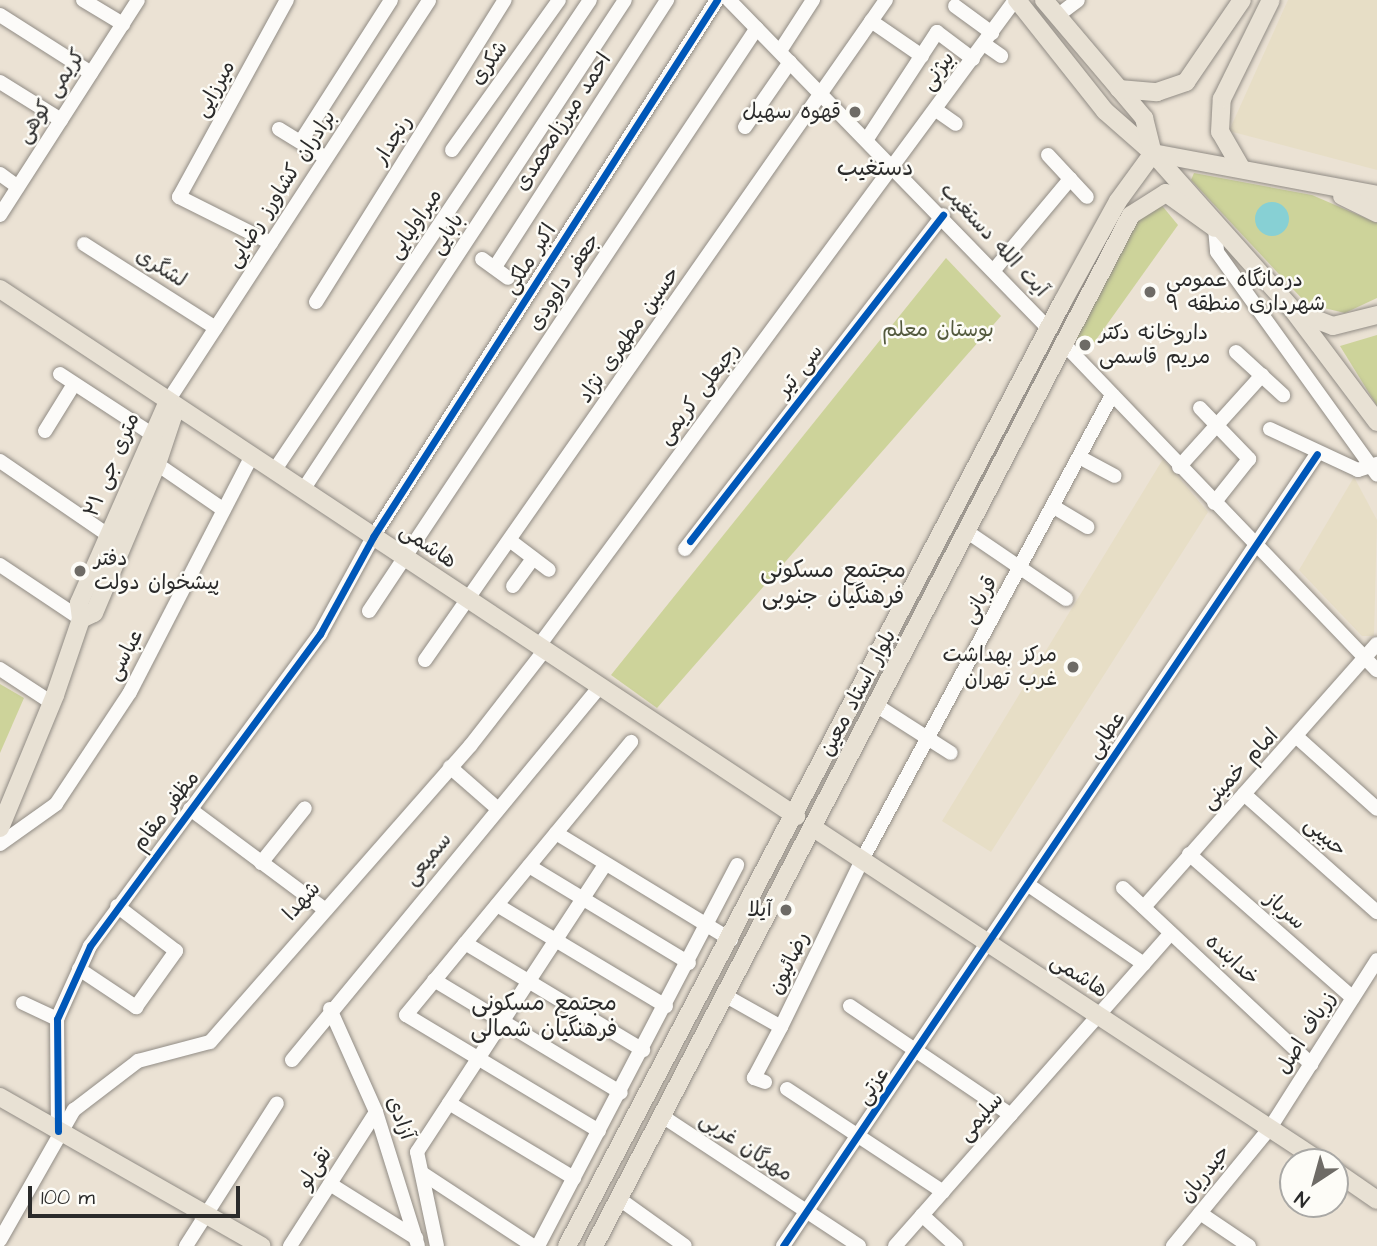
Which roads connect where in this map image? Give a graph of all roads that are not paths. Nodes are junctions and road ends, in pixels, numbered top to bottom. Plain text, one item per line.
1 (83, 0) edge
2 (138, 0) edge
3 (287, 0) edge
4 (391, 0) edge
5 (429, 0) edge
6 (505, 0) edge
7 (559, 0) edge
8 (590, 0) edge
9 (625, 0) edge
10 (667, 0) edge
11 (717, 0) edge
12 (729, 0) edge
13 (814, 0) edge
14 (1016, 0) edge
15 (1044, 0) edge
16 (1078, 0) edge
17 (1242, 0) edge
18 (1271, 0) edge
19 (880, 2) edge
20 (744, 6) edge
21 (955, 6) dead end
22 (0, 15) edge
23 (1057, 16) junction
24 (871, 21) junction
25 (123, 24) junction
26 (757, 28) junction
27 (988, 38) junction
28 (1213, 51) junction
29 (785, 56) junction
30 (922, 56) junction
31 (1001, 56) dead end
32 (973, 59) junction
33 (1237, 64) junction
34 (91, 73) junction
35 (0, 82) edge
36 (1119, 89) junction
37 (822, 93) junction
38 (936, 110) junction
39 (61, 120) junction
40 (956, 124) dead end
41 (745, 127) dead end
42 (279, 130) dead end
43 (867, 139) junction
44 (301, 141) junction
45 (452, 150) dead end
46 (1153, 153) junction
47 (1048, 155) dead end
48 (326, 158) junction
49 (895, 166) junction
50 (1240, 166) junction
51 (0, 174) edge
52 (1070, 179) junction
53 (1309, 183) junction
54 (18, 187) junction
55 (1377, 195) edge
56 (1087, 197) dead end
57 (1377, 213) edge
58 (0, 215) edge
59 (943, 215) junction
60 (1215, 228) junction
61 (271, 243) junction
62 (84, 244) dead end
63 (994, 270) junction
64 (508, 278) dead end
65 (0, 289) edge
66 (316, 302) dead end
67 (1293, 310) junction
68 (1377, 315) edge
69 (216, 328) junction
70 (1050, 330) junction
71 (1064, 344) junction
72 (1236, 352) dead end
73 (60, 374) dead end
74 (1262, 375) junction
75 (74, 384) junction
76 (1112, 395) junction
77 (1283, 395) dead end
78 (168, 401) junction
79 (1200, 408) dead end
80 (1377, 422) edge
81 (1218, 426) junction
82 (1270, 429) dead end
83 (45, 431) dead end
84 (150, 433) junction
85 (1317, 454) junction
86 (252, 456) junction
87 (1080, 458) junction
88 (0, 461) edge
89 (157, 464) junction
90 (1179, 467) junction
91 (1375, 467) edge
92 (274, 471) junction
93 (1115, 476) dead end
94 (303, 490) junction
95 (1214, 503) junction
96 (1054, 507) junction
97 (225, 510) junction
98 (1087, 527) dead end
99 (966, 531) junction
100 (373, 537) junction
101 (114, 539) junction
102 (512, 542) junction
103 (684, 549) dead end
104 (1257, 549) junction
105 (405, 558) junction
106 (533, 558) junction
107 (0, 565) edge
108 (1021, 567) junction
109 (549, 570) dead end
110 (513, 586) dead end
111 (1066, 599) dead end
112 (471, 602) junction
113 (369, 611) dead end
114 (82, 619) junction
115 (1377, 644) edge
116 (541, 649) junction
117 (425, 660) dead end
118 (1372, 666) edge
119 (0, 669) edge
120 (600, 687) junction
121 (52, 703) junction
122 (878, 707) junction
123 (929, 737) junction
124 (1298, 738) junction
125 (631, 742) dead end
126 (951, 752) dead end
127 (450, 768) junction
128 (1244, 794) junction
129 (306, 808) dead end
130 (190, 809) junction
131 (498, 809) junction
132 (1377, 809) edge
133 (796, 816) junction
134 (812, 827) junction
135 (0, 828) edge
136 (556, 833) junction
137 (0, 844) edge
138 (1189, 854) junction
139 (862, 860) junction
140 (261, 863) junction
141 (605, 865) junction
142 (737, 865) dead end
143 (529, 866) junction
144 (1030, 886) junction
145 (1124, 888) dead end
146 (581, 901) junction
147 (496, 905) junction
148 (117, 906) junction
149 (1144, 907) junction
150 (323, 908) junction
151 (1377, 912) edge
152 (708, 926) junction
153 (1171, 933) junction
154 (731, 940) junction
155 (465, 943) junction
156 (554, 943) junction
157 (991, 945) junction
158 (1377, 960) edge
159 (689, 963) junction
160 (1144, 964) junction
161 (79, 969) junction
162 (434, 981) junction
163 (528, 982) junction
164 (726, 996) junction
165 (1353, 998) junction
166 (23, 1003) dead end
167 (666, 1006) junction
168 (850, 1006) dead end
169 (330, 1009) junction
170 (1098, 1016) junction
171 (58, 1019) junction
172 (502, 1023) junction
173 (781, 1027) junction
174 (919, 1049) junction
175 (643, 1050) junction
176 (478, 1058) junction
177 (292, 1060) dead end
178 (1311, 1064) junction
179 (765, 1083) dead end
180 (787, 1089) dead end
181 (621, 1093) junction
182 (0, 1097) edge
183 (277, 1103) dead end
184 (449, 1103) junction
185 (376, 1112) junction
186 (1011, 1115) junction
187 (662, 1116) junction
188 (1270, 1128) junction
189 (58, 1131) junction
190 (599, 1131) junction
191 (859, 1136) junction
192 (1300, 1148) edge
193 (422, 1173) junction
194 (574, 1178) junction
195 (1349, 1181) edge
196 (330, 1184) junction
197 (943, 1192) junction
198 (618, 1198) junction
199 (1377, 1200) edge
200 (208, 1212) junction
201 (806, 1213) junction
202 (1200, 1213) junction
203 (922, 1215) junction
204 (0, 1240) edge
205 (417, 1242) edge
206 (440, 1244) edge
207 (186, 1246) edge
208 (261, 1246) edge
209 (290, 1246) edge
210 (536, 1246) edge
211 (567, 1246) edge
212 (594, 1246) edge
213 (685, 1246) edge
214 (783, 1246) edge
215 (859, 1246) edge
216 (895, 1246) edge
217 (956, 1246) edge
218 (1173, 1246) edge
219 (1250, 1246) edge

1 - 25 street
2 - 25 street, کریمی کوهی
3 - 61 street, میرزایی
4 - 44 street
5 - 48 street, برادران کشاورز رضایی
6 - 66 street, رنجدار
7 - 45 street, شکری
8 - 92 street, میراولیایی
9 - 94 street, بابایی
10 - 64 street, احمد میرزامحمدی
11 - 100 street, اکبر ملکی
12 - 20 street, آیت الله دستغیب
13 - 29 street
14 - 27 street, بیژنی
14 - 46 main road
15 - 23 main road
16 - 23 street
17 - 28 main road
18 - 33 main road
19 - 24 street, حسین مطهری نژاد
20 - 26 street, آیت الله دستغیب
21 - 27 street
22 - 34 street
23 - 36 main road
24 - 30 street
24 - 37 street, حسین مطهری نژاد
25 - 34 street, کریمی کوهی
26 - 29 street, آیت الله دستغیب
26 - 105 street, جعفر داوودی
27 - 31 street
27 - 32 street, بیژنی
28 - 33 main road
28 - 36 main road
29 - 37 street, آیت الله دستغیب
29 - 41 street
30 - 32 street
30 - 43 street
32 - 38 street, بیژنی
33 - 50 main road
34 - 39 street, کریمی کوهی
35 - 39 street
36 - 46 main road
37 - 43 street, آیت الله دستغیب
37 - 102 street, حسین مطهری نژاد
38 - 40 street
38 - 49 street, بیژنی
39 - 54 street, کریمی کوهی
42 - 44 street
43 - 49 street, آیت الله دستغیب
44 - 48 street
46 - 50 main road
46 - 60 main road
46 - 70 main road, بلوار استاد معین
47 - 52 street
48 - 61 street, برادران کشاورز رضایی
49 - 59 street, آیت الله دستغیب
49 - 116 street, رجبعلی کریمی
50 - 53 main road
51 - 54 street
52 - 56 street
52 - 63 street
53 - 55 main road
53 - 57 main road
54 - 58 street, کریمی کوهی
59 - 63 street, آیت الله دستغیب
59 - 103 street, سی تیر
60 - 67 main road
60 - 71 main road, بلوار استاد معین
60 - 91 street
61 - 69 street, برادران کشاورز رضایی
62 - 69 street, لشگری
63 - 70 street, آیت الله دستغیب
65 - 78 main road, هاشمی
67 - 68 main road
67 - 80 main road
69 - 78 street, برادران کشاورز رضایی
70 - 133 main road, بلوار استاد معین
71 - 76 street
71 - 99 main road, بلوار استاد معین
72 - 74 street
73 - 75 street
74 - 77 street
74 - 81 street
75 - 83 street
75 - 84 street
76 - 87 street, قربانی
76 - 90 street
78 - 84 main road, ۲۱ متری جی
78 - 86 main road, هاشمی
78 - 89 main road, ۲۱ متری جی
79 - 81 street
81 - 90 street
81 - 95 street
82 - 85 street
84 - 101 main road, ۲۱ متری جی
85 - 91 street
85 - 104 street, عطایی
86 - 92 main road, هاشمی
86 - 97 street, عباسی
87 - 93 street
87 - 96 street, قربانی
88 - 101 street
89 - 97 street
89 - 101 main road, ۲۱ متری جی
90 - 95 street
92 - 94 main road, هاشمی
94 - 100 main road, هاشمی
95 - 104 street
96 - 98 street
96 - 108 street, قربانی
97 - 137 street, عباسی
99 - 108 street
99 - 122 main road, بلوار استاد معین
100 - 105 main road, هاشمی
100 - 130 street, مظفر مقام
101 - 114 main road, ۲۱ متری جی
102 - 106 street
102 - 112 street, حسین مطهری نژاد
104 - 118 street
104 - 144 street, عطایی
105 - 112 main road, هاشمی
105 - 113 street, جعفر داوودی
106 - 109 street
106 - 110 street
107 - 114 street
108 - 111 street
108 - 123 street, قربانی
112 - 116 main road, هاشمی
112 - 117 street, حسین مطهری نژاد
114 - 121 main road, ۲۱ متری جی
115 - 118 street, امام خمینی
116 - 120 main road, هاشمی
116 - 127 street, شهدا
118 - 124 street, امام خمینی
119 - 121 street
120 - 131 street, سمیعی
120 - 133 main road, هاشمی
121 - 135 main road, ۲۱ متری جی
122 - 123 street
122 - 134 main road, بلوار استاد معین
123 - 126 street
123 - 139 street, قربانی
124 - 128 street, امام خمینی
124 - 132 street
125 - 136 street
127 - 131 street
127 - 150 street, شهدا
128 - 138 street, امام خمینی
128 - 151 street, حبیبی
129 - 140 street
130 - 140 street
130 - 148 street, مظفر مقام
131 - 169 street, سمیعی
133 - 154 main road, بلوار استاد معین
134 - 139 main road, هاشمی
134 - 164 main road, بلوار استاد معین
136 - 141 street
136 - 143 street
138 - 149 street, امام خمینی
138 - 165 street, سرباز
139 - 157 main road, هاشمی
139 - 173 street, رضائیون
140 - 150 street
141 - 146 street
141 - 152 street
142 - 152 street
143 - 146 street
143 - 147 street
144 - 157 street, عطایی
144 - 160 street
145 - 149 street, خدابنده
146 - 156 street
146 - 159 street
147 - 155 street
147 - 156 street
148 - 161 street, مظفر مقام
148 - 161 street
149 - 153 street, خدابنده
150 - 189 street, شهدا
152 - 154 street
152 - 159 street
153 - 160 street, سلیمی
153 - 178 street, خدابنده
154 - 211 main road, بلوار استاد معین
155 - 162 street
155 - 163 street
156 - 163 street
156 - 167 street
157 - 170 main road, هاشمی
157 - 174 street, عزتی
158 - 165 street, زرباف اصل
159 - 167 street
160 - 170 street, سلیمی
161 - 171 street, مظفر مقام
162 - 172 street
162 - 176 street
163 - 172 street
163 - 175 street
164 - 173 street, رضائیون
164 - 187 main road, بلوار استاد معین
165 - 178 street, زرباف اصل
166 - 171 street
167 - 175 street
168 - 174 street
169 - 177 street, سمیعی
169 - 185 street, آزادی
170 - 186 street, سلیمی
170 - 188 main road, هاشمی
171 - 189 street, مظفر مقام
172 - 176 street
172 - 181 street
173 - 179 street
174 - 186 street
174 - 191 street, عزتی
175 - 181 street
176 - 184 street
176 - 190 street
178 - 188 street, زرباف اصل
180 - 191 street
181 - 190 street
182 - 189 main road
183 - 200 street
184 - 193 street
184 - 194 street
185 - 196 street, نقی‌لو
185 - 205 street, آزادی
186 - 197 street, سلیمی
187 - 198 main road, بلوار استاد معین
187 - 201 street, مهرگان غربی
188 - 192 main road, هاشمی
188 - 202 street, حیدریان
189 - 200 main road
189 - 204 street, شهدا
190 - 194 street
191 - 197 street
191 - 201 street, عزتی
193 - 206 street
193 - 210 street
194 - 210 street
195 - 199 main road
196 - 205 street
196 - 209 street, نقی‌لو
197 - 203 street, سلیمی
198 - 212 main road, بلوار استاد معین
198 - 213 street
200 - 207 street
200 - 208 main road
201 - 214 street, عزتی
201 - 215 street, مهرگان غربی
202 - 218 street, حیدریان
202 - 219 street
203 - 216 street, سلیمی
203 - 217 street

